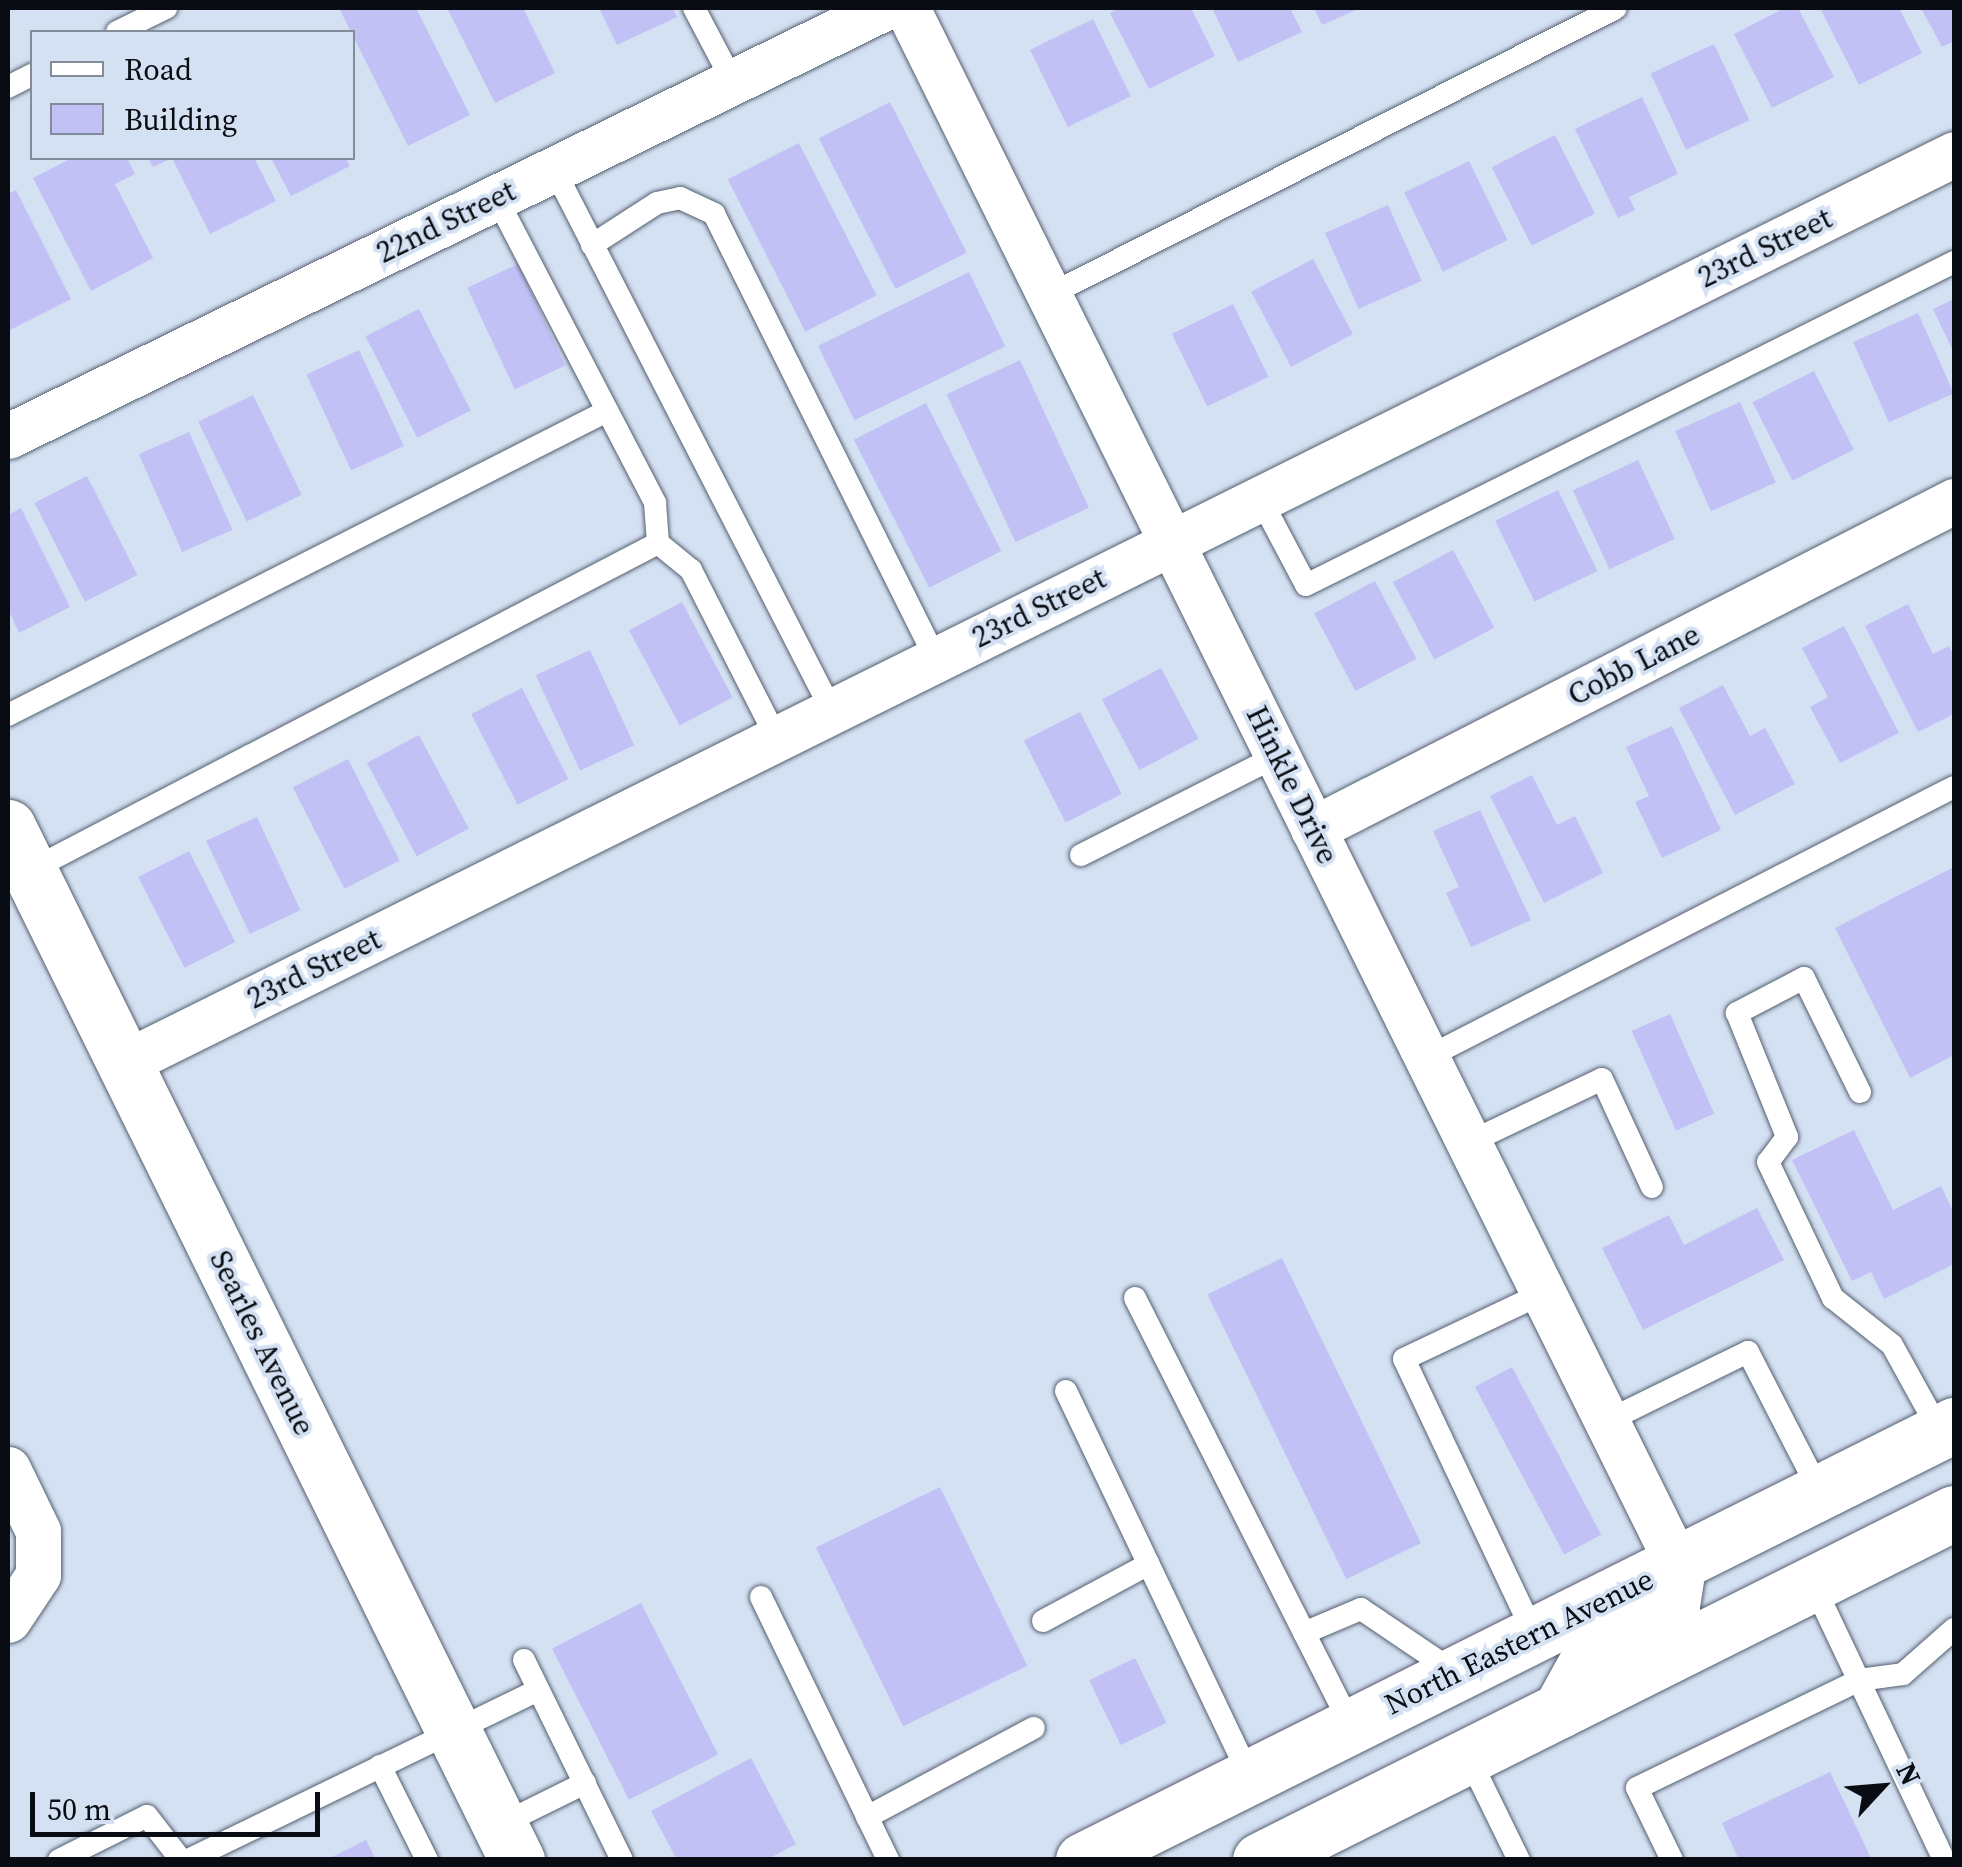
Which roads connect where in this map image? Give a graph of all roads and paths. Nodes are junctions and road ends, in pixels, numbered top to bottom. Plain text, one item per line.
1 (166, 8) edge
2 (694, 8) edge
3 (884, 8) edge
4 (907, 8) edge
5 (1616, 8) edge
6 (121, 30) edge
7 (733, 82) junction
8 (1954, 154) edge
9 (554, 169) junction
10 (496, 197) junction
11 (592, 245) junction
12 (1954, 262) edge
13 (1049, 296) junction
14 (605, 412) junction
15 (8, 436) edge
16 (1260, 498) junction
17 (1954, 501) edge
18 (1172, 542) junction
19 (658, 544) junction
20 (936, 659) junction
21 (832, 712) junction
22 (8, 716) edge
23 (777, 739) junction
24 (1278, 756) junction
25 (1954, 787) edge
26 (1313, 829) junction
27 (18, 849) edge
28 (1081, 855) dead end
29 (1426, 1058) junction
30 (124, 1063) junction
31 (1860, 1092) dead end
32 (1468, 1143) junction
33 (1652, 1187) dead end
34 (1543, 1294) junction
35 (1135, 1298) dead end
36 (1066, 1390) dead end
37 (1606, 1420) junction
38 (1936, 1434) edge
39 (8, 1469) edge
40 (1820, 1492) junction
41 (1954, 1513) edge
42 (1678, 1563) junction
43 (1149, 1564) junction
44 (1813, 1584) junction
45 (761, 1597) dead end
46 (8, 1620) edge
47 (1043, 1621) dead end
48 (1954, 1629) edge
49 (1304, 1634) junction
50 (1534, 1634) junction
51 (524, 1660) dead end
52 (1456, 1674) junction
53 (1859, 1680) junction
54 (538, 1690) junction
55 (1560, 1710) junction
56 (1351, 1726) junction
57 (1034, 1728) dead end
58 (453, 1730) junction
59 (1468, 1756) junction
60 (380, 1766) junction
61 (1250, 1776) junction
62 (584, 1783) junction
63 (867, 1817) junction
64 (508, 1842) edge
65 (1273, 1857) edge
66 (59, 1860) edge
67 (184, 1860) edge
68 (427, 1860) edge
69 (622, 1860) edge
70 (888, 1860) edge
71 (1084, 1860) edge
72 (1519, 1860) edge
73 (1672, 1860) edge
74 (1944, 1860) edge

1 - 6 lane
2 - 7 lane
3 - 7 street, 22nd Street
4 - 13 street, Hinkle Drive
5 - 13 lane
7 - 9 street, 22nd Street
8 - 16 street, 23rd Street
9 - 10 street, 22nd Street
9 - 11 lane
10 - 14 lane
10 - 15 street, 22nd Street
11 - 20 lane
11 - 21 lane
12 - 16 lane
13 - 18 street, Hinkle Drive
14 - 19 lane
14 - 22 lane
16 - 18 street, 23rd Street
17 - 26 street, Cobb Lane
18 - 20 street, 23rd Street
18 - 24 street, Hinkle Drive
19 - 23 lane
19 - 27 lane
20 - 21 street, 23rd Street
21 - 23 street, 23rd Street
23 - 30 street, 23rd Street
24 - 26 street, Hinkle Drive
24 - 28 lane
25 - 29 lane
26 - 29 street, Hinkle Drive
27 - 30 main road, Searles Avenue
29 - 32 street, Hinkle Drive
30 - 58 main road, Searles Avenue
31 - 38 lane
32 - 33 lane
32 - 34 street, Hinkle Drive
34 - 37 street, Hinkle Drive
34 - 50 lane
35 - 49 lane
36 - 43 lane
37 - 40 lane
37 - 42 street, Hinkle Drive
38 - 40 main road, North Eastern Avenue
38 - 44 main road
39 - 46 street
40 - 42 main road, North Eastern Avenue
41 - 44 main road
42 - 50 main road, North Eastern Avenue
42 - 55 main road
43 - 47 lane
43 - 61 lane
44 - 53 lane
44 - 55 main road
45 - 63 lane
48 - 53 lane
49 - 52 lane
49 - 56 lane
50 - 52 main road, North Eastern Avenue
51 - 54 lane
52 - 56 main road, North Eastern Avenue
53 - 73 lane
53 - 74 lane
54 - 58 lane
54 - 62 lane
55 - 59 main road
56 - 61 main road, North Eastern Avenue
57 - 63 lane
58 - 60 lane
58 - 64 main road, Searles Avenue
59 - 65 main road
59 - 72 lane
60 - 67 lane
60 - 68 lane
61 - 71 main road, North Eastern Avenue
62 - 64 lane
62 - 69 lane
63 - 70 lane
66 - 67 lane

